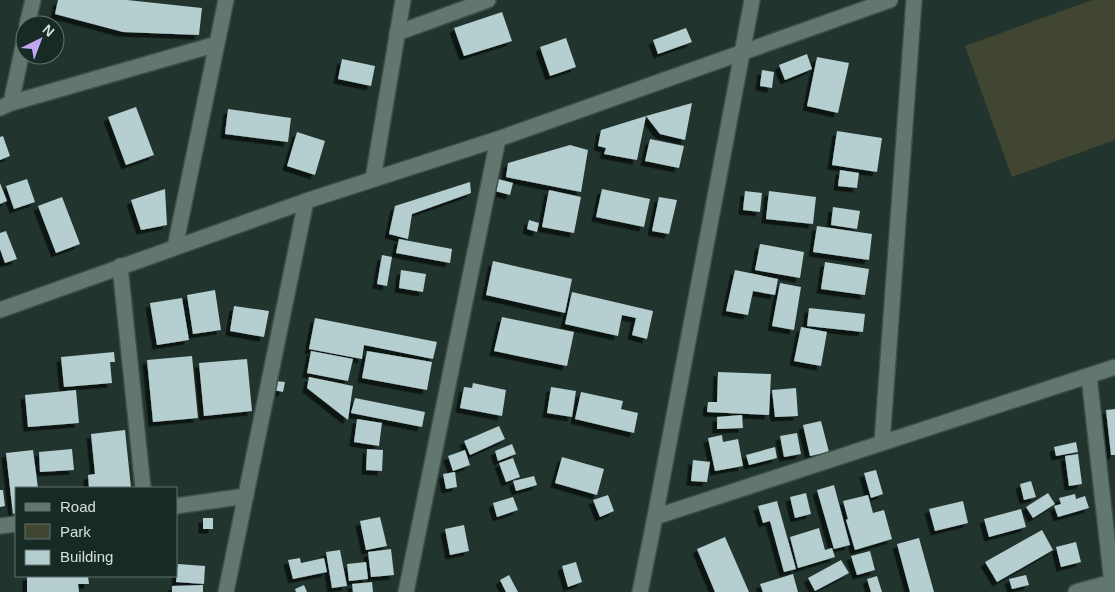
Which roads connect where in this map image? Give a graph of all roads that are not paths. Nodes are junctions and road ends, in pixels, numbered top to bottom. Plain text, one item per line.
1 (33, 0) edge
2 (226, 0) edge
3 (403, 0) edge
4 (488, 0) edge
5 (752, 0) edge
6 (890, 0) edge
7 (914, 0) edge
8 (30, 15) edge
9 (397, 33) junction
10 (217, 44) junction
11 (741, 53) junction
12 (17, 65) edge
13 (6, 106) edge
14 (498, 139) junction
15 (373, 179) junction
16 (306, 201) junction
17 (176, 247) junction
18 (120, 266) junction
19 (0, 310) edge
20 (1115, 367) edge
21 (1089, 376) junction
22 (882, 443) junction
23 (142, 487) edge
24 (246, 496) junction
25 (178, 506) edge
26 (655, 517) junction
27 (15, 524) edge
28 (0, 526) edge
29 (1113, 587) edge
30 (226, 592) edge
31 (406, 592) edge
32 (640, 592) edge
33 (1076, 592) edge

1 - 8 street
2 - 10 street
3 - 9 street
4 - 9 street
5 - 11 street
6 - 11 street
7 - 22 street
9 - 15 street
10 - 13 street
10 - 17 street
11 - 14 street
11 - 26 street
12 - 13 street
14 - 15 street
14 - 31 street
15 - 16 street
16 - 17 street
16 - 24 street
17 - 18 street
18 - 19 street
18 - 23 street
20 - 21 street
21 - 22 street
21 - 29 street
22 - 26 street
24 - 25 street
24 - 30 street
26 - 32 street
27 - 28 street
29 - 33 street

